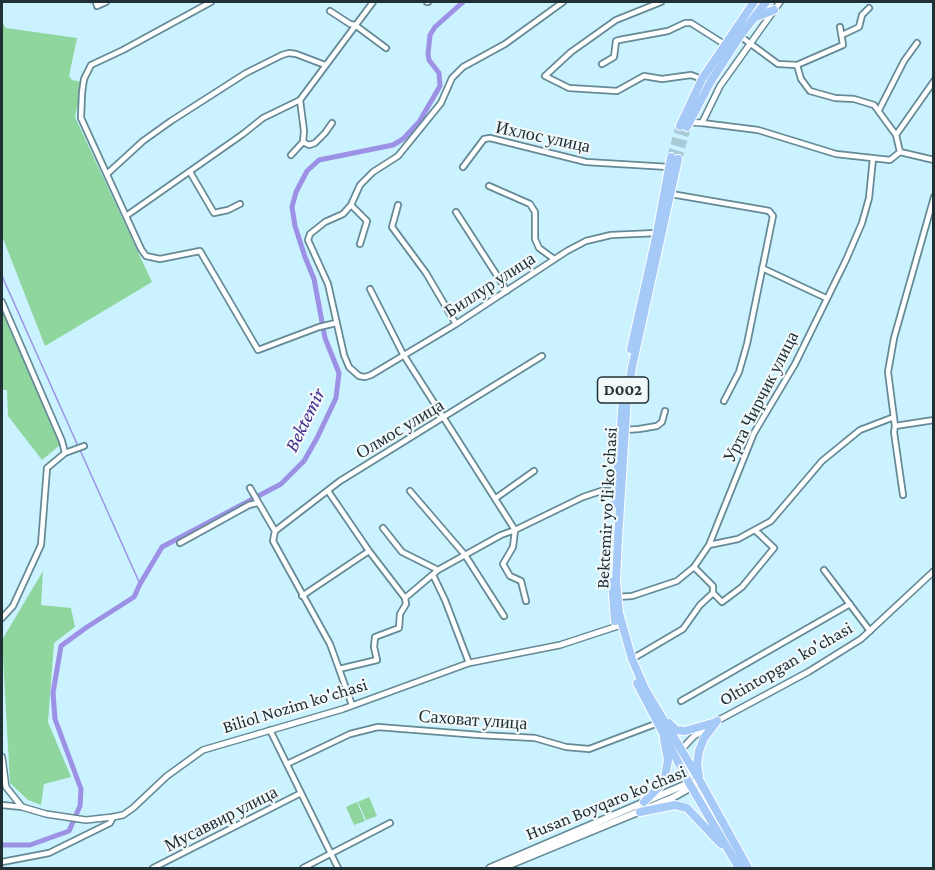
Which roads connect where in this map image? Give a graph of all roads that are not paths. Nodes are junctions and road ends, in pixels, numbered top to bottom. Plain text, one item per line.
1 (96, 2) edge
2 (106, 2) edge
3 (211, 2) edge
4 (373, 2) edge
5 (563, 2) edge
6 (661, 2) edge
7 (754, 2) edge
8 (766, 2) edge
9 (780, 2) edge
10 (748, 5) edge
11 (869, 8) dead end
12 (774, 9) junction
13 (330, 11) dead end
14 (754, 17) junction
15 (355, 25) junction
16 (840, 27) dead end
17 (842, 35) junction
18 (740, 36) junction
19 (750, 43) junction
20 (724, 44) junction
21 (917, 44) dead end
22 (386, 48) dead end
23 (602, 64) dead end
24 (797, 64) junction
25 (325, 65) junction
26 (702, 79) junction
27 (933, 81) edge
28 (300, 100) junction
29 (879, 110) junction
30 (332, 123) dead end
31 (702, 123) junction
32 (686, 125) junction
33 (896, 135) junction
34 (303, 142) junction
35 (900, 152) junction
36 (291, 155) dead end
37 (873, 159) junction
38 (933, 160) edge
39 (463, 167) dead end
40 (669, 167) junction
41 (190, 172) junction
42 (107, 174) junction
43 (489, 186) dead end
44 (671, 194) junction
45 (933, 197) edge
46 (240, 204) dead end
47 (351, 205) junction
48 (398, 205) dead end
49 (456, 212) dead end
50 (126, 216) junction
51 (657, 233) junction
52 (360, 244) dead end
53 (554, 259) junction
54 (762, 268) junction
55 (370, 290) dead end
56 (507, 291) junction
57 (826, 298) junction
58 (2, 302) edge
59 (336, 323) junction
60 (456, 324) junction
61 (403, 354) junction
62 (542, 356) dead end
63 (724, 401) dead end
64 (665, 411) dead end
65 (894, 417) junction
66 (444, 418) junction
67 (933, 420) edge
68 (895, 426) junction
69 (625, 430) junction
70 (84, 446) dead end
71 (68, 452) junction
72 (534, 471) dead end
73 (250, 488) dead end
74 (328, 491) junction
75 (410, 491) dead end
76 (616, 491) junction
77 (903, 495) dead end
78 (496, 498) junction
79 (256, 502) junction
80 (383, 528) dead end
81 (515, 530) junction
82 (275, 531) junction
83 (756, 531) junction
84 (180, 543) dead end
85 (709, 545) junction
86 (369, 551) junction
87 (465, 555) junction
88 (694, 567) junction
89 (438, 570) junction
90 (824, 570) dead end
91 (933, 571) edge
92 (433, 575) junction
93 (713, 593) junction
94 (302, 596) junction
95 (617, 597) junction
96 (405, 598) junction
97 (526, 601) dead end
98 (850, 604) junction
99 (504, 616) dead end
100 (2, 618) edge
101 (619, 626) junction
102 (870, 631) junction
103 (632, 659) junction
104 (469, 663) junction
105 (339, 669) junction
106 (681, 701) dead end
107 (352, 705) junction
108 (661, 720) junction
109 (717, 721) junction
110 (270, 730) junction
111 (663, 732) junction
112 (679, 752) junction
113 (2, 757) edge
114 (286, 764) junction
115 (700, 781) junction
116 (691, 786) junction
117 (6, 787) junction
118 (301, 793) junction
119 (2, 794) edge
120 (644, 802) junction
121 (2, 805) edge
122 (22, 807) junction
123 (640, 812) junction
124 (113, 817) junction
125 (390, 824) dead end
126 (332, 854) junction
127 (733, 859) junction
128 (2, 862) edge
129 (153, 868) edge
130 (303, 868) edge
131 (338, 868) edge
132 (490, 868) edge
133 (502, 868) edge
134 (739, 868) edge
135 (748, 868) edge

1 - 2 street
3 - 42 street
4 - 15 street
5 - 47 street
6 - 26 street
7 - 10 highway
8 - 14 highway
9 - 12 street
10 - 20 highway
11 - 17 street
12 - 14 highway
12 - 19 street
13 - 15 street
14 - 18 highway
15 - 22 street
15 - 25 street
16 - 17 street
17 - 24 street
18 - 19 street
18 - 32 highway
19 - 24 street
19 - 31 street
20 - 23 street
20 - 26 highway
21 - 29 street
24 - 29 street
25 - 28 street
25 - 42 street
26 - 32 highway
27 - 33 street
28 - 34 street
28 - 41 street
29 - 33 street
30 - 34 street
31 - 32 street
31 - 37 street
33 - 35 street
34 - 36 street
35 - 37 street
35 - 38 street
37 - 57 street, Урта Чирчик улица
39 - 40 street, Ихлос улица
40 - 44 highway, Bektemir yo'li ko'chasi / D002
40 - 51 highway, Bektemir yo'li ko'chasi / D002
41 - 46 street
41 - 50 street
42 - 50 street
43 - 53 street
44 - 54 street
44 - 69 highway, Bektemir yo'li ko'chasi / D002
45 - 65 street
47 - 52 street
47 - 59 street
48 - 60 street
49 - 56 street
50 - 59 street
51 - 53 street, Биллур улица
51 - 76 highway, Bektemir yo'li ko'chasi / D002
53 - 56 street, Биллур улица
54 - 57 street
54 - 63 street
55 - 61 street
56 - 60 street, Биллур улица
57 - 85 street, Урта Чирчик улица
58 - 71 street
59 - 61 street, Биллур улица
60 - 61 street, Биллур улица
61 - 66 street
62 - 66 street, Олмос улица
64 - 69 street
65 - 68 street
65 - 83 street
66 - 74 street, Олмос улица
66 - 78 street
67 - 68 street
68 - 77 street
69 - 95 highway, Bektemir yo'li ko'chasi / D002
70 - 71 street
71 - 100 street
72 - 78 street
73 - 79 street
74 - 82 street, Олмос улица
74 - 86 street
75 - 87 street
76 - 81 street
76 - 101 highway, Bektemir yo'li ko'chasi / D002
78 - 81 street
79 - 82 street
79 - 84 street
80 - 89 street
81 - 87 street
81 - 97 street
82 - 94 street
83 - 85 street
83 - 93 street
85 - 88 street, Урта Чирчик улица
86 - 94 street
86 - 96 street
87 - 89 street
87 - 99 street
88 - 93 street
88 - 95 street, Урта Чирчик улица
89 - 92 street
90 - 98 street
91 - 102 street, Oltintopgan ko'chasi
92 - 96 street
92 - 104 street
93 - 103 street
94 - 105 street
95 - 101 highway, Bektemir yo'li ko'chasi / D002
96 - 105 street
98 - 102 street
98 - 106 street
101 - 103 highway, Bektemir yo'li ko'chasi / D002
101 - 104 street, Biliol Nozim ko'chasi
101 - 108 highway, Bektemir yo'li ko'chasi / D002
102 - 109 street, Oltintopgan ko'chasi
103 - 108 highway, Bektemir yo'li ko'chasi / D002
104 - 107 street, Biliol Nozim ko'chasi
105 - 107 street
107 - 110 street, Biliol Nozim ko'chasi
108 - 109 highway
108 - 111 highway, Bektemir yo'li ko'chasi / D002
108 - 112 highway, Bektemir yo'li ko'chasi / D002
108 - 114 street, Саховат улица
109 - 112 street, Oltintopgan ko'chasi
109 - 115 highway
110 - 114 street
110 - 124 street, Biliol Nozim ko'chasi
111 - 112 highway, Bektemir yo'li ko'chasi / D002
111 - 120 highway
112 - 115 highway, Bektemir yo'li ko'chasi / D002
112 - 116 highway, Bektemir yo'li ko'chasi / D002
113 - 117 street
114 - 118 street
115 - 116 main road, Husan Boyqaro ko'chasi
115 - 135 highway, Bektemir yo'li ko'chasi / D002
116 - 120 main road, Husan Boyqaro ko'chasi
116 - 123 main road, Husan Boyqaro ko'chasi
116 - 127 highway, Bektemir yo'li ko'chasi / D002
117 - 119 street
117 - 122 street
118 - 126 street
118 - 129 street, Мусаввир улица
120 - 132 main road, Husan Boyqaro ko'chasi
121 - 122 street
122 - 124 street
123 - 127 highway
123 - 133 main road, Husan Boyqaro ko'chasi
124 - 128 street, Biliol Nozim ko'chasi
125 - 126 street
126 - 130 street
126 - 131 street
127 - 134 highway, Bektemir yo'li ko'chasi / D002

